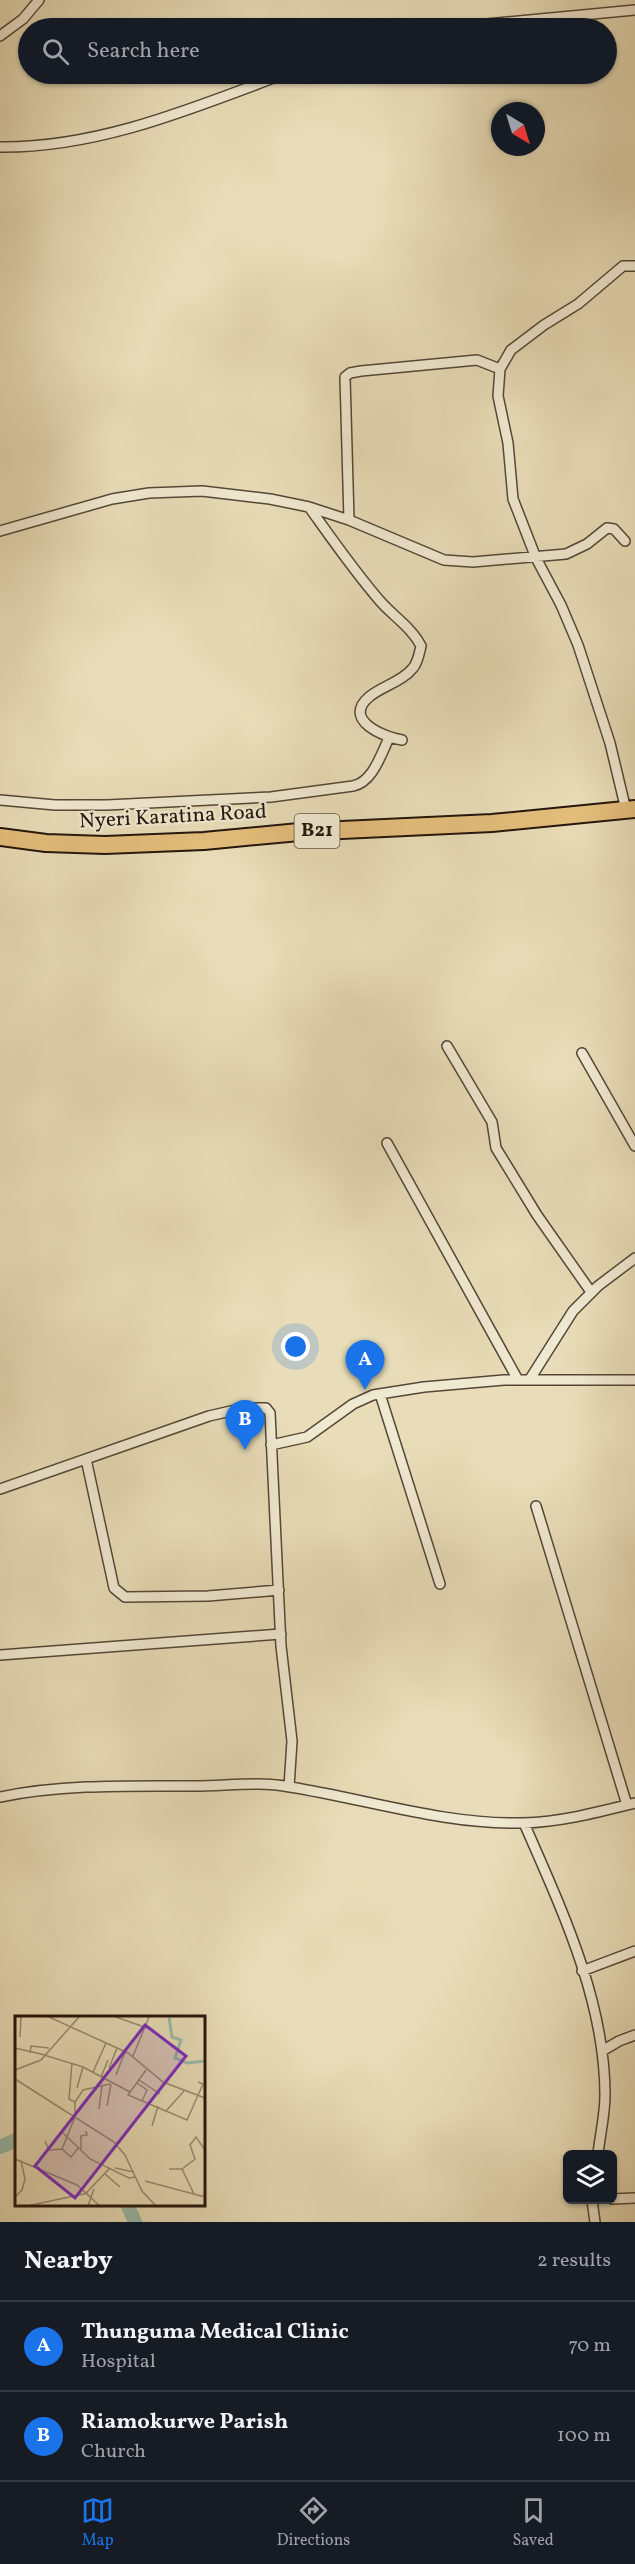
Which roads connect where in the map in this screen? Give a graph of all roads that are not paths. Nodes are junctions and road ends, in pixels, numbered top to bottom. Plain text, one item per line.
1 (39, 0) edge
2 (635, 10) edge
3 (24, 18) edge
4 (550, 18) edge
5 (18, 23) edge
6 (0, 36) edge
7 (256, 84) edge
8 (0, 147) edge
9 (635, 266) edge
10 (500, 369) junction
11 (309, 507) junction
12 (349, 520) junction
13 (0, 531) edge
14 (625, 542) dead end
15 (536, 558) junction
16 (389, 738) junction
17 (402, 740) dead end
18 (0, 800) edge
19 (632, 810) edge
20 (0, 837) edge
21 (447, 1046) dead end
22 (582, 1053) dead end
23 (387, 1143) dead end
24 (635, 1146) edge
25 (635, 1258) edge
26 (591, 1292) junction
27 (530, 1379) junction
28 (518, 1380) junction
29 (635, 1380) edge
30 (380, 1394) junction
31 (271, 1445) junction
32 (86, 1459) junction
33 (0, 1489) edge
34 (536, 1506) dead end
35 (440, 1584) dead end
36 (279, 1590) junction
37 (281, 1634) junction
38 (0, 1655) edge
39 (289, 1786) junction
40 (0, 1797) edge
41 (631, 1804) edge
42 (524, 1823) junction
43 (635, 1951) edge
44 (582, 1971) junction
45 (635, 2035) edge
46 (602, 2051) junction
47 (598, 2150) edge
48 (635, 2198) edge
49 (617, 2199) edge
50 (593, 2204) edge
51 (595, 2222) edge

1 - 3 street
2 - 4 street
5 - 6 street
7 - 8 street
9 - 10 street
10 - 12 street
10 - 15 street
11 - 12 street
11 - 13 street
11 - 16 street
12 - 15 street
14 - 15 street
15 - 19 street
16 - 17 street
16 - 18 street
19 - 20 highway, Nyeri Karatina Road / B21
21 - 26 street
22 - 24 street
23 - 28 street
25 - 26 street
26 - 27 street
27 - 28 street
27 - 29 street
28 - 30 street
30 - 31 street
30 - 35 street
31 - 32 street
31 - 36 street
32 - 33 street
32 - 36 street
34 - 41 street
36 - 37 street
37 - 38 street
37 - 39 street
39 - 40 street
39 - 42 street
41 - 42 street
42 - 44 street
43 - 44 street
44 - 46 street
45 - 46 street
46 - 47 street
48 - 49 street
50 - 51 street

